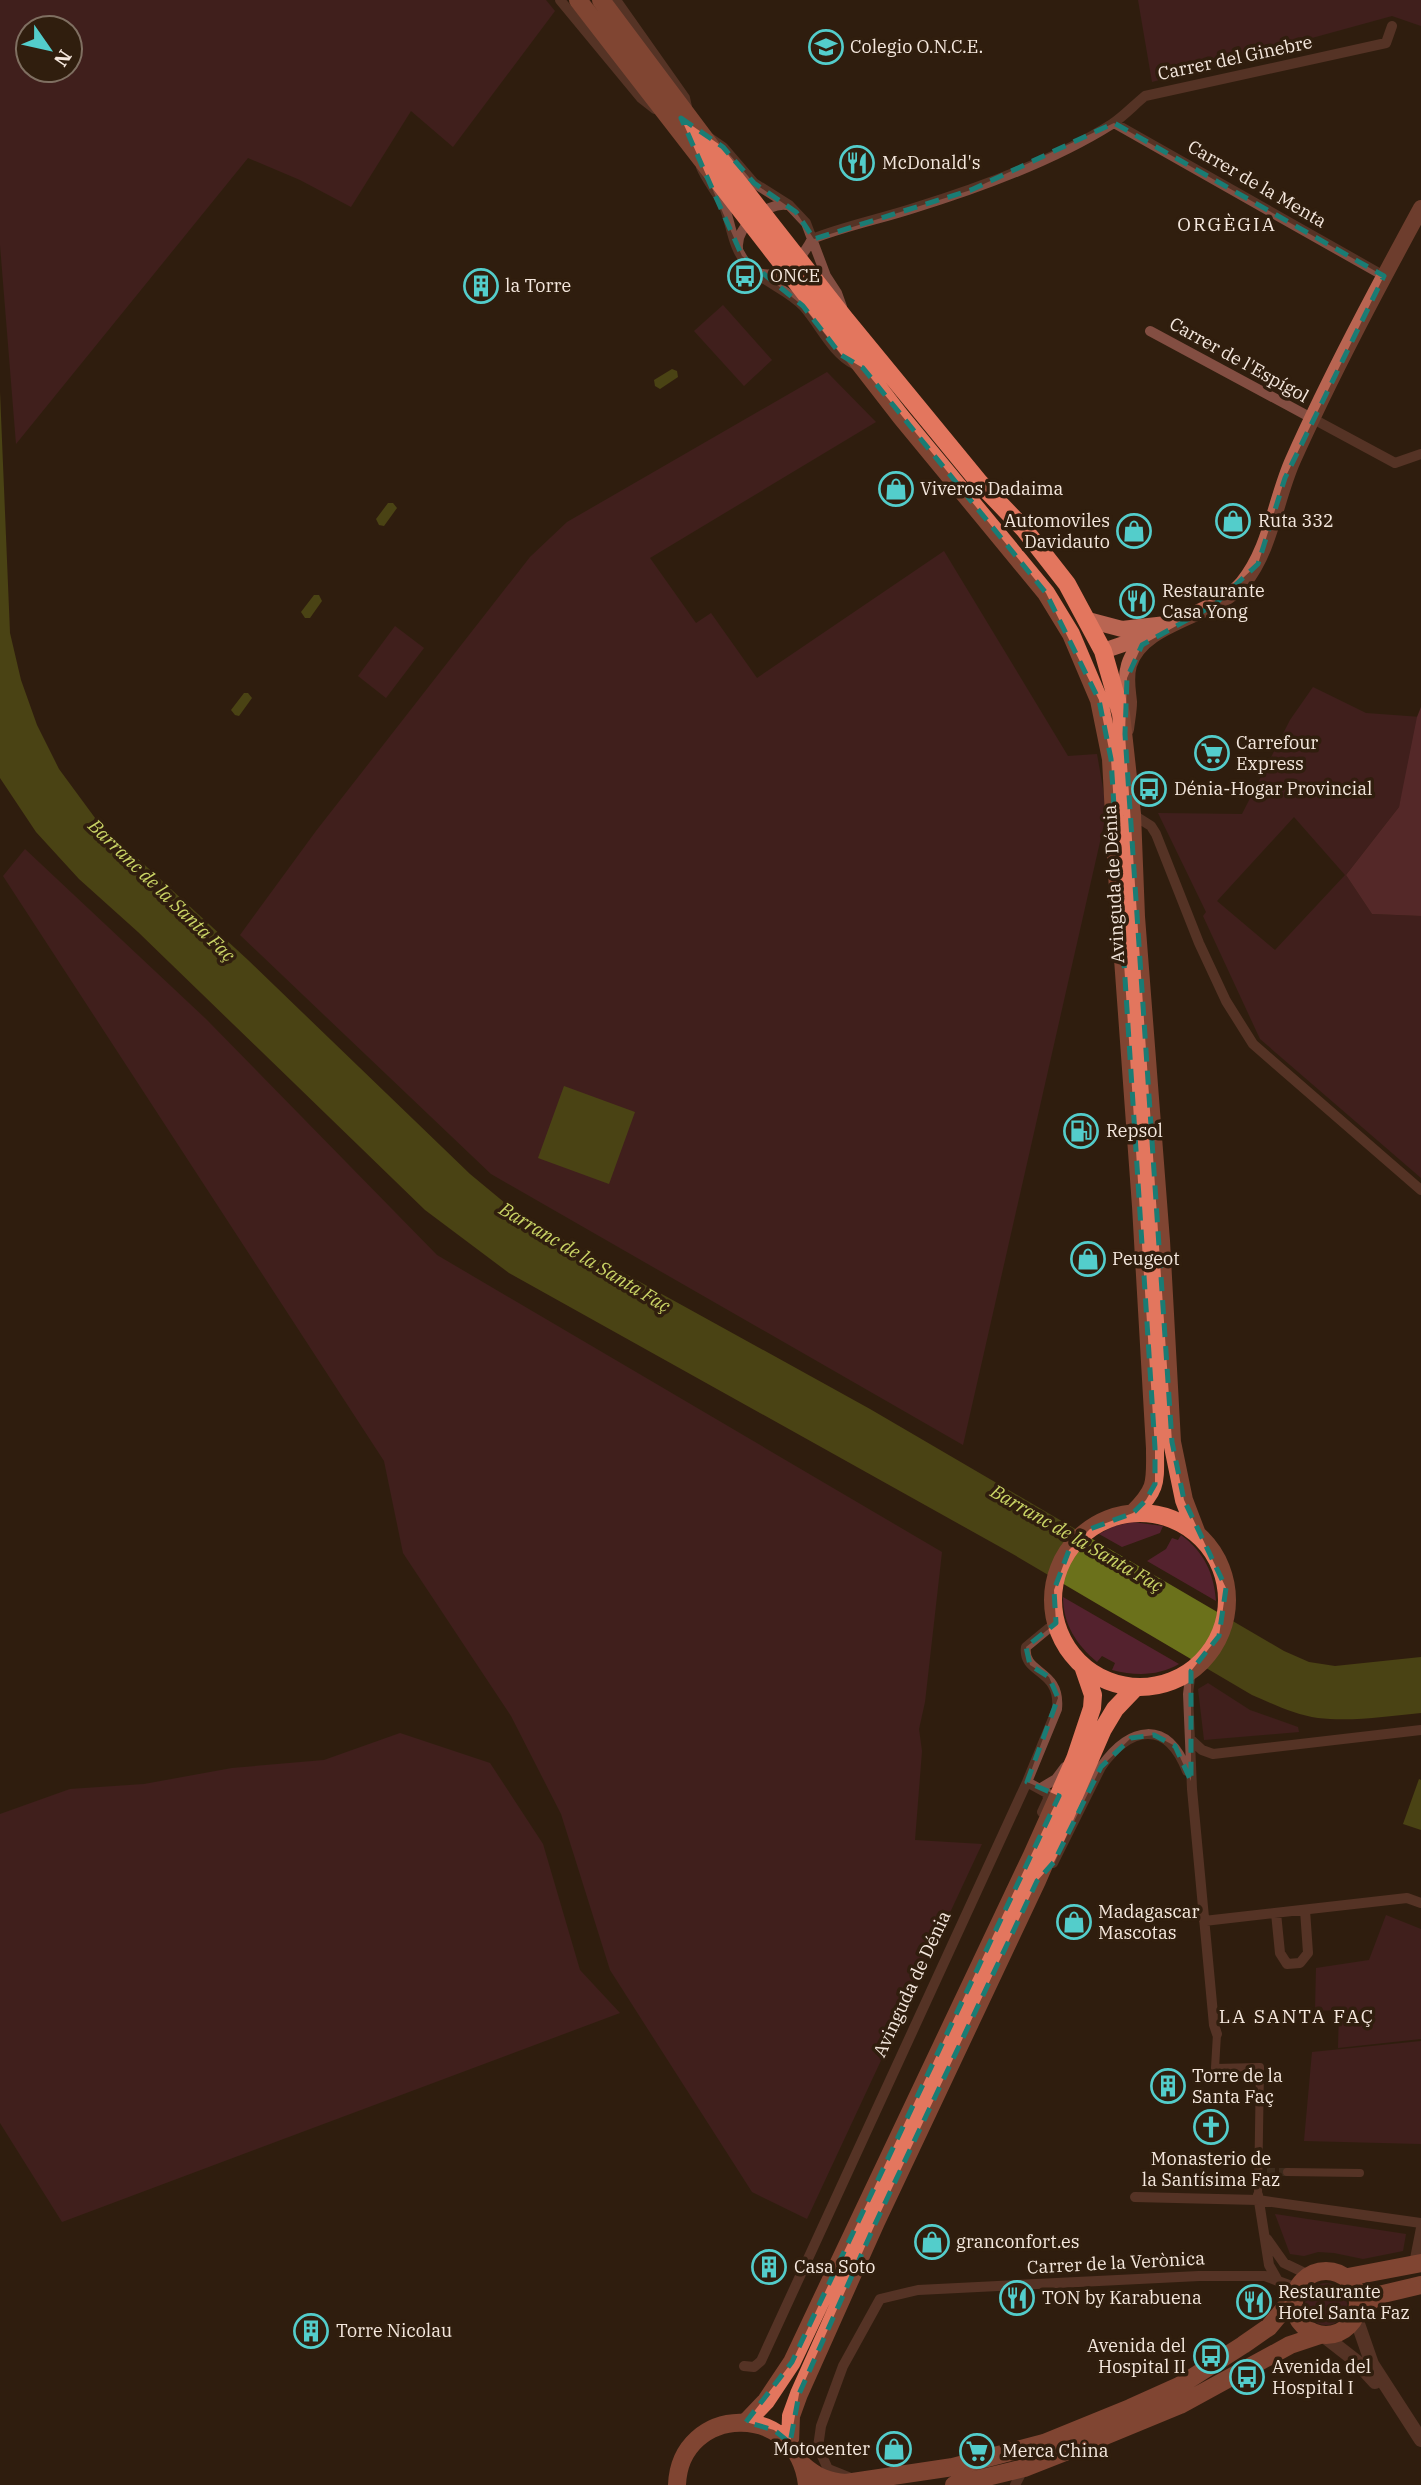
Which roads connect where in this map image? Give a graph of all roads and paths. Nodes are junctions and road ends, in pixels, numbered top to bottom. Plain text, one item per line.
1 (561, 0) edge
2 (578, 0) edge
3 (601, 0) edge
4 (616, 0) edge
5 (1392, 26) dead end
6 (1114, 123) junction
7 (688, 125) junction
8 (694, 150) junction
9 (789, 205) junction
10 (1421, 208) edge
11 (756, 217) junction
12 (811, 239) junction
13 (738, 248) junction
14 (792, 264) junction
15 (755, 271) junction
16 (1384, 276) junction
17 (846, 320) junction
18 (1150, 331) dead end
19 (863, 368) junction
20 (1311, 419) junction
21 (1421, 454) edge
22 (1017, 557) junction
23 (1088, 620) junction
24 (1175, 623) junction
25 (1159, 632) junction
26 (1103, 651) junction
27 (1125, 734) junction
28 (1132, 814) junction
29 (1421, 1190) edge
30 (1133, 1513) junction
31 (1197, 1534) junction
32 (1057, 1626) junction
33 (1083, 1666) junction
34 (1193, 1669) junction
35 (1136, 1687) junction
36 (1421, 1730) edge
37 (1190, 1739) junction
38 (1213, 1754) junction
39 (1076, 1759) junction
40 (1191, 1781) junction
41 (1027, 1782) junction
42 (1041, 1788) junction
43 (1032, 1855) junction
44 (1037, 1881) junction
45 (1421, 1903) edge
46 (1305, 1910) junction
47 (1276, 1913) junction
48 (1204, 1921) junction
49 (1217, 2034) joint
50 (1287, 2172) tunnel mouth
51 (1360, 2173) dead end
52 (1135, 2197) dead end
53 (1258, 2198) junction
54 (1421, 2225) edge
55 (1267, 2239) junction
56 (1418, 2264) edge
57 (1348, 2277) junction
58 (1278, 2281) junction
59 (1421, 2285) edge
60 (1300, 2286) junction
61 (1357, 2312) junction
62 (1322, 2335) junction
63 (744, 2367) dead end
64 (1397, 2406) junction
65 (746, 2422) junction
66 (1421, 2440) edge
67 (790, 2443) junction
68 (803, 2465) junction
69 (1024, 2468) junction
70 (859, 2482) junction
71 (980, 2483) edge
72 (676, 2484) edge
73 (807, 2485) edge
74 (954, 2485) edge
75 (1015, 2485) edge

1 - 7 street, Avinguda de Dénia
2 - 7 main road, Avinguda de Dénia
3 - 7 main road, Avinguda de Dénia
4 - 7 street, Avinguda de Dénia
5 - 6 street, Carrer del Ginebre
6 - 12 street, Carrer del Ginebre
6 - 16 street, Carrer de la Menta
7 - 8 main road, Avinguda de Dénia
7 - 9 street, Avinguda de Dénia
7 - 11 main road, Avinguda de Dénia
8 - 11 main road, Avinguda de Dénia
8 - 13 street, Avinguda de Dénia
9 - 11 street
9 - 12 street, Avinguda de Dénia
10 - 16 main road
11 - 13 street
11 - 14 main road, Avinguda de Dénia
12 - 14 street
12 - 17 street, Avinguda de Dénia
13 - 15 street, Avinguda de Dénia
14 - 15 street
14 - 17 main road, Avinguda de Dénia
14 - 19 main road, Avinguda de Dénia
15 - 19 street, Avinguda de Dénia
16 - 20 main road
17 - 23 main road, Avinguda de Dénia
18 - 20 street, Carrer de l'Espígol
19 - 22 main road, Avinguda de Dénia
20 - 21 street, Carrer de l'Espígol
20 - 24 main road
22 - 26 main road
22 - 30 main road, Avinguda de Dénia
23 - 24 main road
23 - 26 main road, Avinguda de Dénia
24 - 25 main road
25 - 26 main road
25 - 27 main road
26 - 27 main road, Avinguda de Dénia
27 - 28 main road, Avinguda de Dénia
28 - 29 street
28 - 31 main road, Avinguda de Dénia
30 - 31 main road
30 - 32 main road
31 - 34 main road
32 - 33 main road
32 - 41 street, Avinguda de Dénia
33 - 35 main road
33 - 39 main road
34 - 35 main road
34 - 37 street
35 - 44 main road
36 - 38 street
37 - 38 street
37 - 40 street
38 - 40 street
39 - 42 street
39 - 43 main road
40 - 44 street
40 - 48 street
41 - 42 street
41 - 63 street, Avinguda de Dénia
42 - 43 street
43 - 65 main road
44 - 67 main road
45 - 46 street
46 - 47 street
46 - 47 street
47 - 48 street
48 - 49 street
49 - 53 street
50 - 51 street
52 - 53 street
53 - 54 street
53 - 55 street
54 - 56 street
55 - 58 street
55 - 60 street
56 - 57 main road
57 - 60 main road
57 - 61 main road
58 - 60 street, Carrer de la Verònica
58 - 70 street, Carrer de la Verònica
59 - 61 main road
60 - 62 main road
60 - 70 main road
61 - 62 main road
61 - 64 street
62 - 64 street
62 - 69 main road
64 - 66 street
65 - 67 main road
65 - 72 main road
67 - 68 main road
68 - 70 main road
68 - 73 main road
69 - 71 main road
69 - 75 street
71 - 74 main road

